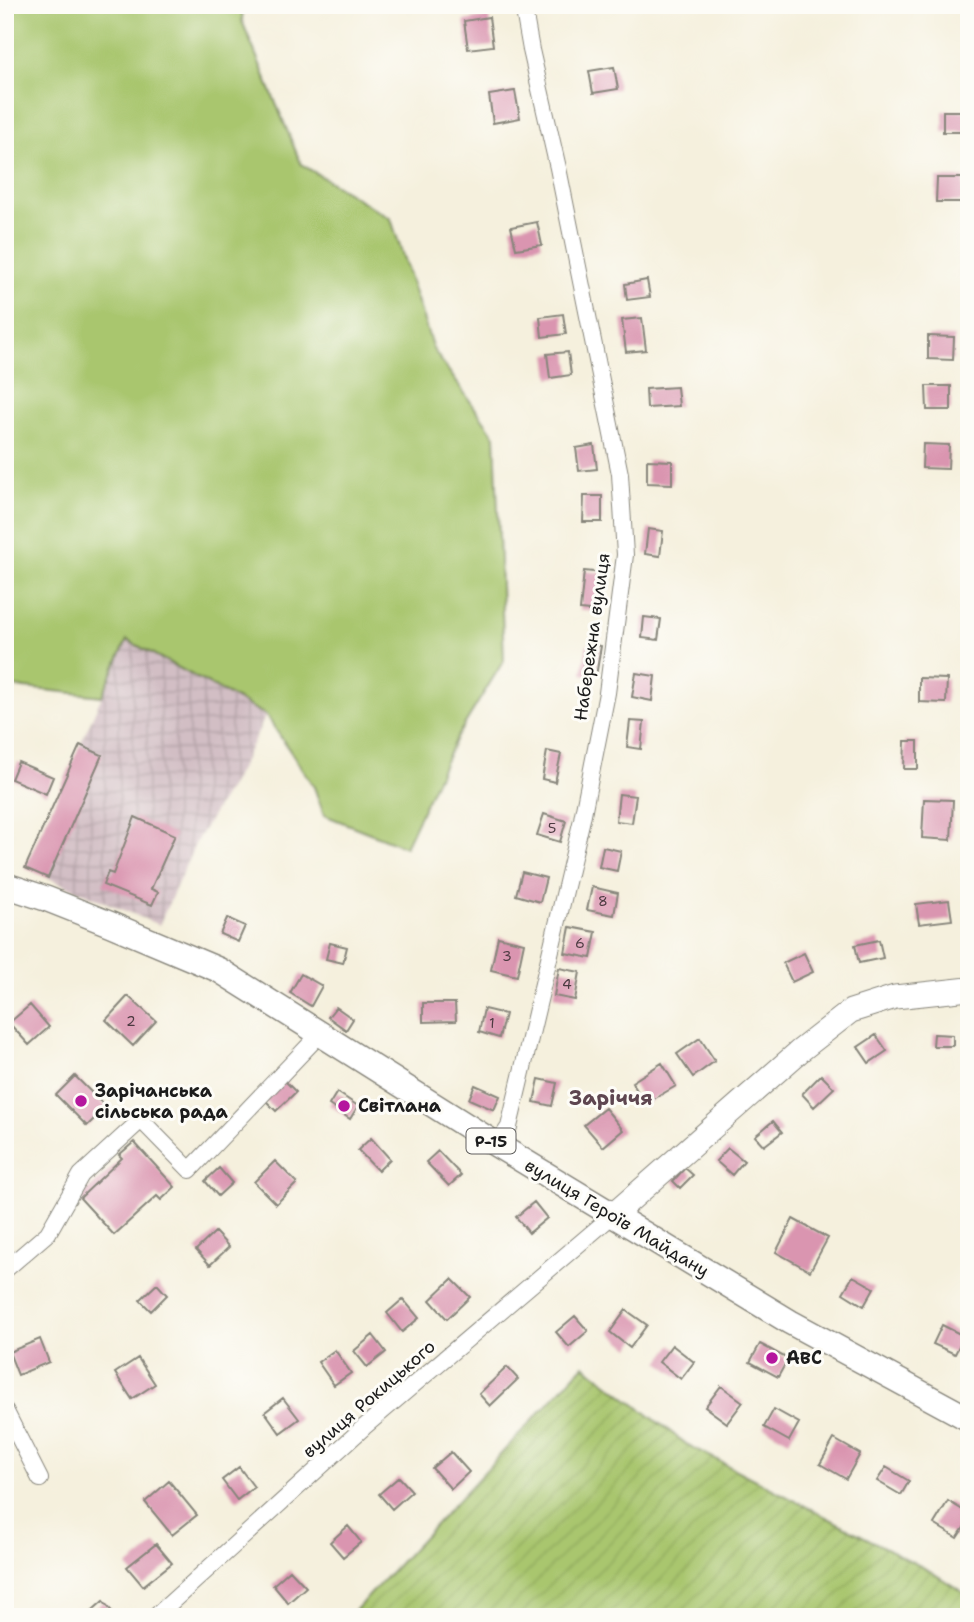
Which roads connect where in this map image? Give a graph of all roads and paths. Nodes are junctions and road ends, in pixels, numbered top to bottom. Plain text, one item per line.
1 (523, 5) edge
2 (5, 885) edge
3 (969, 989) edge
4 (320, 1034) junction
5 (497, 1145) junction
6 (613, 1215) junction
7 (5, 1270) edge
8 (5, 1410) edge
9 (969, 1419) edge
10 (40, 1479) dead end
11 (155, 1617) edge

1 - 5 street, Набережна вулиця
2 - 4 main road, вулиця Героїв Майдану / Р-15
3 - 6 street
4 - 5 main road, вулиця Героїв Майдану / Р-15
4 - 7 street
5 - 6 main road, вулиця Героїв Майдану / Р-15
6 - 9 main road, вулиця Героїв Майдану / Р-15
6 - 11 street, вулиця Рокицького
8 - 10 street

